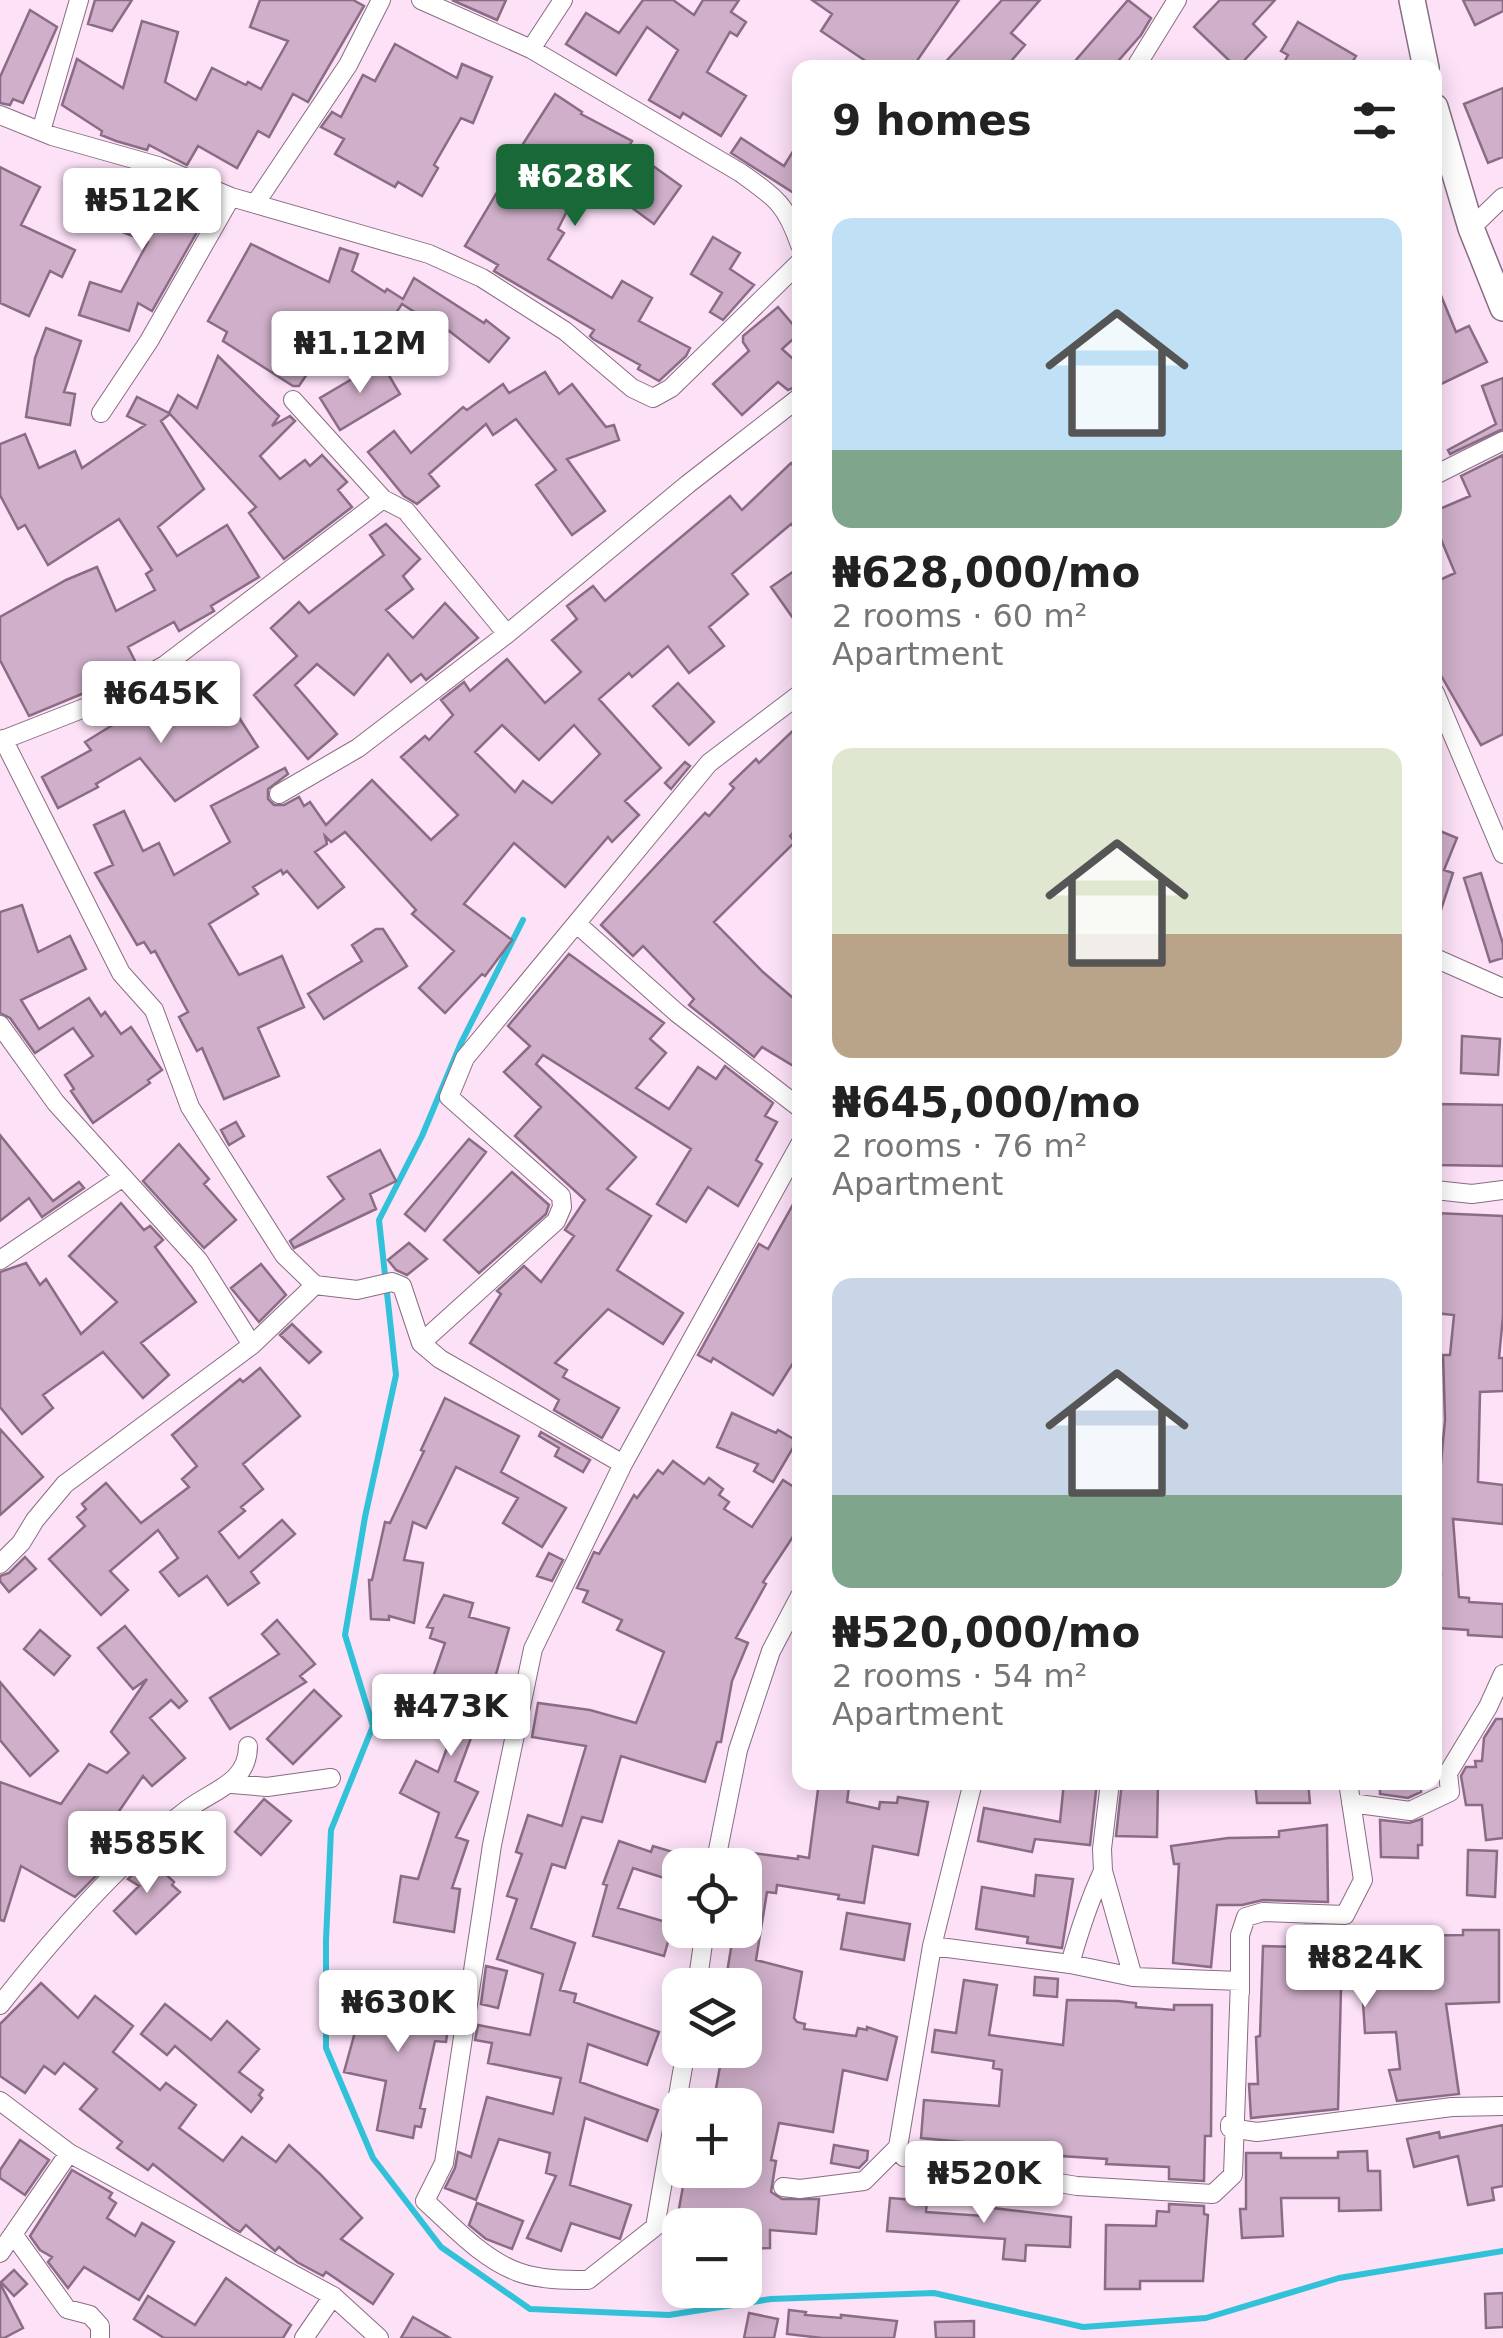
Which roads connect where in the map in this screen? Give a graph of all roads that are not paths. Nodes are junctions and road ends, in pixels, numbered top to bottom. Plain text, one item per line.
1 (79, 0) edge
2 (381, 0) edge
3 (420, 0) edge
4 (564, 0) edge
5 (1177, 0) edge
6 (1412, 0) edge
7 (531, 49) junction
8 (1139, 60) edge
9 (1424, 60) edge
10 (0, 115) edge
11 (40, 131) junction
12 (1442, 131) edge
13 (232, 197) junction
14 (1503, 197) edge
15 (255, 204) junction
16 (792, 217) edge
17 (1471, 228) junction
18 (792, 270) edge
19 (1503, 308) edge
20 (293, 400) dead end
21 (792, 404) edge
22 (101, 413) dead end
23 (1503, 442) edge
24 (1442, 472) edge
25 (383, 499) junction
26 (507, 634) junction
27 (792, 700) edge
28 (1442, 710) edge
29 (2, 740) edge
30 (279, 794) dead end
31 (1503, 854) edge
32 (577, 924) junction
33 (1442, 961) edge
34 (1503, 988) edge
35 (0, 1025) edge
36 (792, 1102) edge
37 (792, 1159) edge
38 (122, 1177) junction
39 (1503, 1190) edge
40 (1442, 1191) edge
41 (0, 1260) edge
42 (315, 1285) junction
43 (421, 1343) junction
44 (252, 1345) junction
45 (624, 1464) junction
46 (0, 1564) edge
47 (792, 1611) edge
48 (1503, 1674) edge
49 (248, 1746) dead end
50 (330, 1778) dead end
51 (232, 1784) junction
52 (971, 1790) edge
53 (1109, 1790) edge
54 (1349, 1790) edge
55 (1351, 1804) junction
56 (718, 1848) edge
57 (1103, 1871) junction
58 (932, 1946) junction
59 (1070, 1964) junction
60 (1133, 1977) junction
61 (1240, 1981) junction
62 (0, 2005) edge
63 (683, 2068) edge
64 (0, 2100) edge
65 (1503, 2106) edge
66 (898, 2147) junction
67 (69, 2153) junction
68 (782, 2187) dead end
69 (14, 2234) junction
70 (0, 2253) edge
71 (333, 2296) junction
72 (100, 2338) edge
73 (304, 2338) edge
74 (378, 2338) edge

1 - 11 street
2 - 15 street
3 - 7 street
4 - 7 street
5 - 8 street
6 - 9 street
7 - 16 street
10 - 11 street
11 - 13 street
12 - 17 street
13 - 15 street
13 - 22 street
14 - 17 street
15 - 18 street
17 - 19 street
20 - 25 street
21 - 26 street
23 - 24 street
25 - 26 street
25 - 29 street
26 - 30 street
27 - 32 street
28 - 31 street
29 - 42 street
32 - 36 street
32 - 43 street
33 - 34 street
35 - 38 street
37 - 45 street
38 - 41 street
38 - 44 street
39 - 40 street
42 - 43 street
42 - 44 street
43 - 45 street
44 - 46 street
45 - 63 street
47 - 56 street
48 - 55 street
49 - 51 street
50 - 51 street
51 - 62 street
52 - 58 street
53 - 57 street
54 - 55 street
55 - 61 street
57 - 59 street
57 - 60 street
58 - 59 street
58 - 66 street
59 - 60 street
60 - 61 street
61 - 65 street
61 - 66 street
64 - 67 street
66 - 68 street
67 - 69 street
67 - 71 street
69 - 70 street
69 - 72 street
71 - 73 street
71 - 74 street

